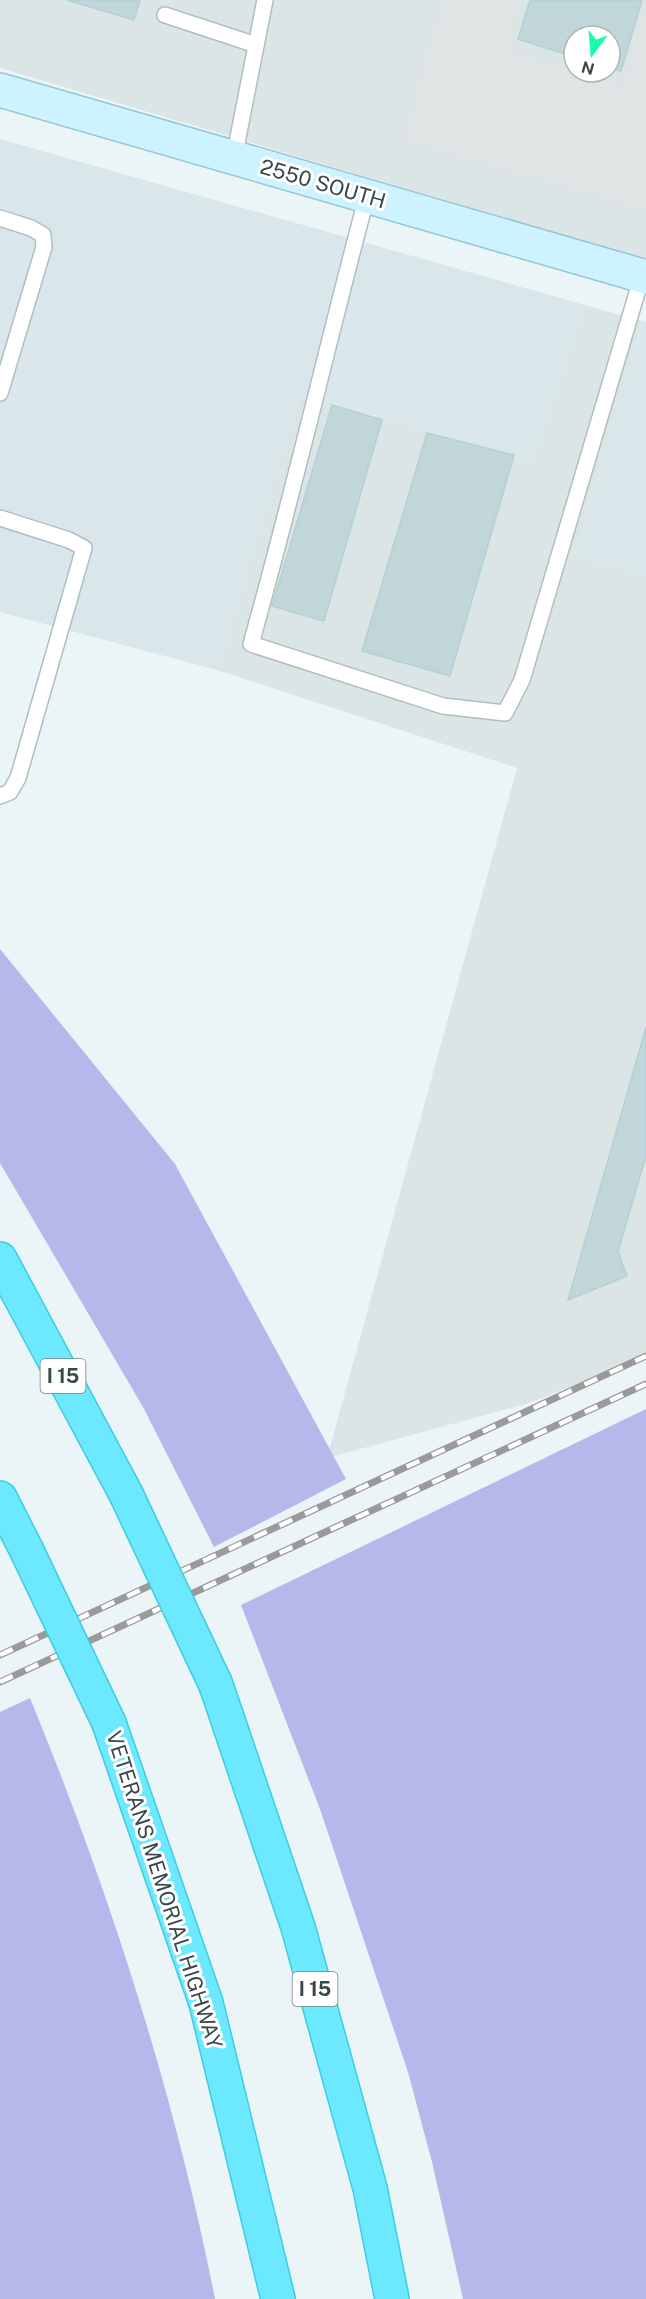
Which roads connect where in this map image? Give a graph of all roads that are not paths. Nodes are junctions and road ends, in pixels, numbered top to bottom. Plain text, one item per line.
1 (265, 0) edge
2 (165, 15) dead end
3 (256, 45) junction
4 (0, 90) edge
5 (234, 158) junction
6 (367, 196) junction
7 (0, 218) edge
8 (644, 277) edge
9 (0, 393) edge
10 (0, 518) edge
11 (0, 796) edge
12 (0, 1258) edge
13 (0, 1498) edge
14 (278, 2299) edge
15 (392, 2299) edge

1 - 3 lane
2 - 3 lane
3 - 5 lane
4 - 5 main road, 2550 SOUTH
5 - 6 main road, 2550 SOUTH
6 - 8 main road, 2550 SOUTH
6 - 8 lane
7 - 9 lane
10 - 11 lane
12 - 15 highway, I 15, bridge
13 - 14 highway, VETERANS MEMORIAL HIGHWAY, bridge

